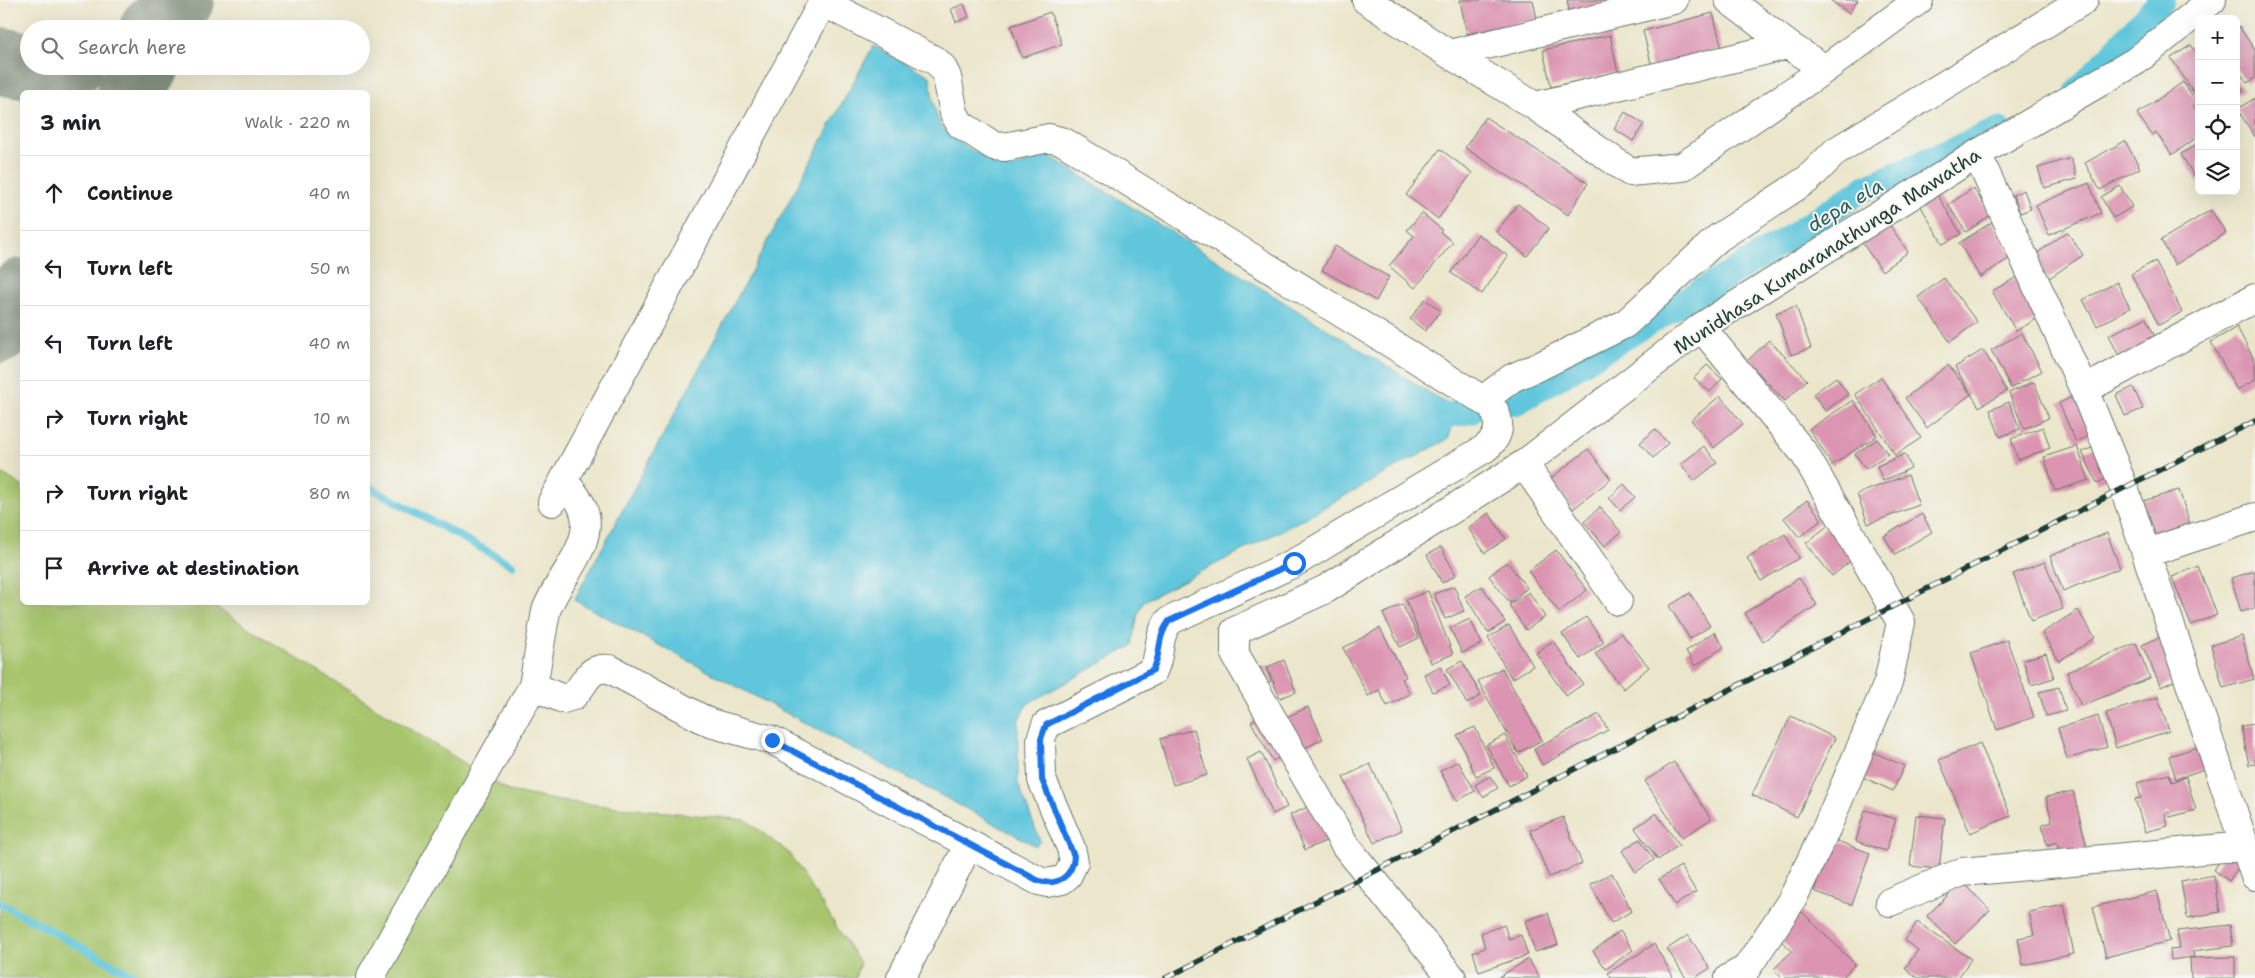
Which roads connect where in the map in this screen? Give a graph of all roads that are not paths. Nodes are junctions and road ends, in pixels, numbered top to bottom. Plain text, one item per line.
1 (1366, 0) edge
2 (1674, 0) edge
3 (1729, 0) edge
4 (1919, 0) edge
5 (2084, 0) edge
6 (2212, 0) edge
7 (824, 1) edge
8 (1788, 44) junction
9 (1449, 54) junction
10 (1825, 69) junction
11 (1535, 106) junction
12 (1976, 154) junction
13 (2255, 298) edge
14 (1701, 327) junction
15 (2084, 390) junction
16 (1483, 400) junction
17 (1524, 464) junction
18 (2255, 518) edge
19 (2148, 553) junction
20 (1618, 600) dead end
21 (533, 686) junction
22 (969, 844) junction
23 (2245, 846) junction
24 (2255, 876) edge
25 (1890, 902) dead end
26 (370, 978) edge
27 (901, 978) edge
28 (1452, 978) edge
29 (1729, 978) edge

1 - 9 street
2 - 9 street
3 - 8 street
4 - 10 street
5 - 16 street
6 - 12 street, Munidhasa Kumaranathunga Mawatha
7 - 16 street
7 - 21 street
8 - 10 street
8 - 11 street
9 - 11 street
10 - 11 street
12 - 14 street, Munidhasa Kumaranathunga Mawatha
12 - 15 street
13 - 15 street
14 - 17 street, Munidhasa Kumaranathunga Mawatha
14 - 29 street
15 - 19 street
16 - 22 street
17 - 20 street
17 - 28 street, Munidhasa Kumaranathunga Mawatha
18 - 19 street
19 - 23 street
21 - 22 street
21 - 26 street
22 - 27 street
23 - 24 street
23 - 25 street

